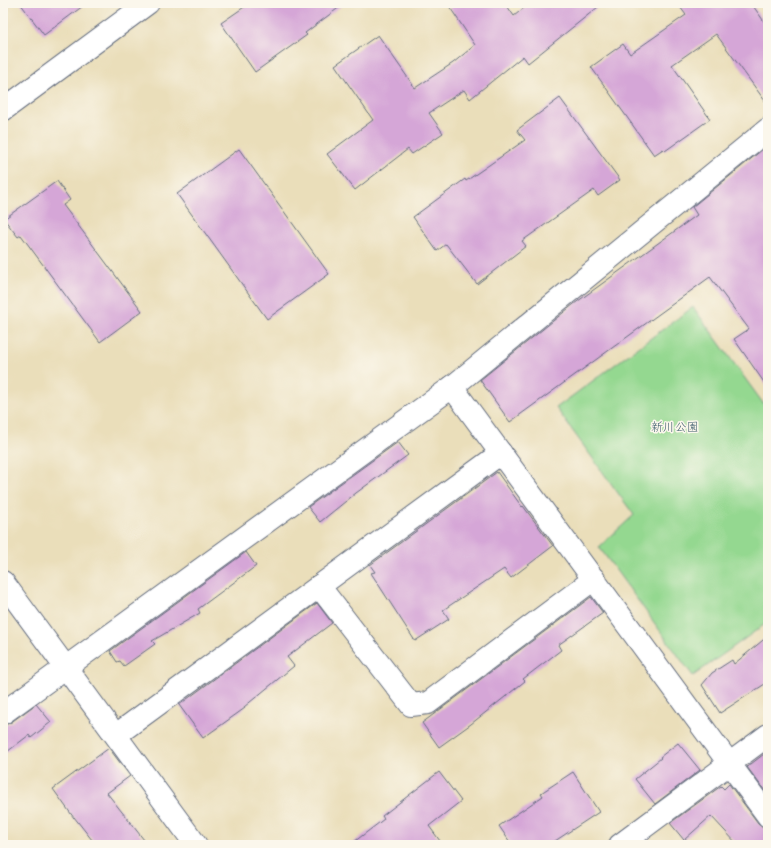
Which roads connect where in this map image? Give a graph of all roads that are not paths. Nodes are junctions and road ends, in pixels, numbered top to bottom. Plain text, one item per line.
1 (148, 3) edge
2 (3, 110) edge
3 (768, 129) edge
4 (452, 386) junction
5 (501, 453) junction
6 (594, 579) junction
7 (3, 582) edge
8 (319, 586) junction
9 (66, 667) junction
10 (3, 713) edge
11 (116, 735) junction
12 (768, 735) edge
13 (730, 764) junction
14 (768, 816) edge
15 (196, 845) edge
16 (620, 845) edge

1 - 2 street
3 - 4 street
4 - 5 street
4 - 9 street
5 - 6 street
5 - 8 street
6 - 8 street
6 - 13 street
7 - 9 street
8 - 11 street
9 - 10 street
9 - 11 street
11 - 15 street
12 - 13 street
13 - 14 street
13 - 16 street

